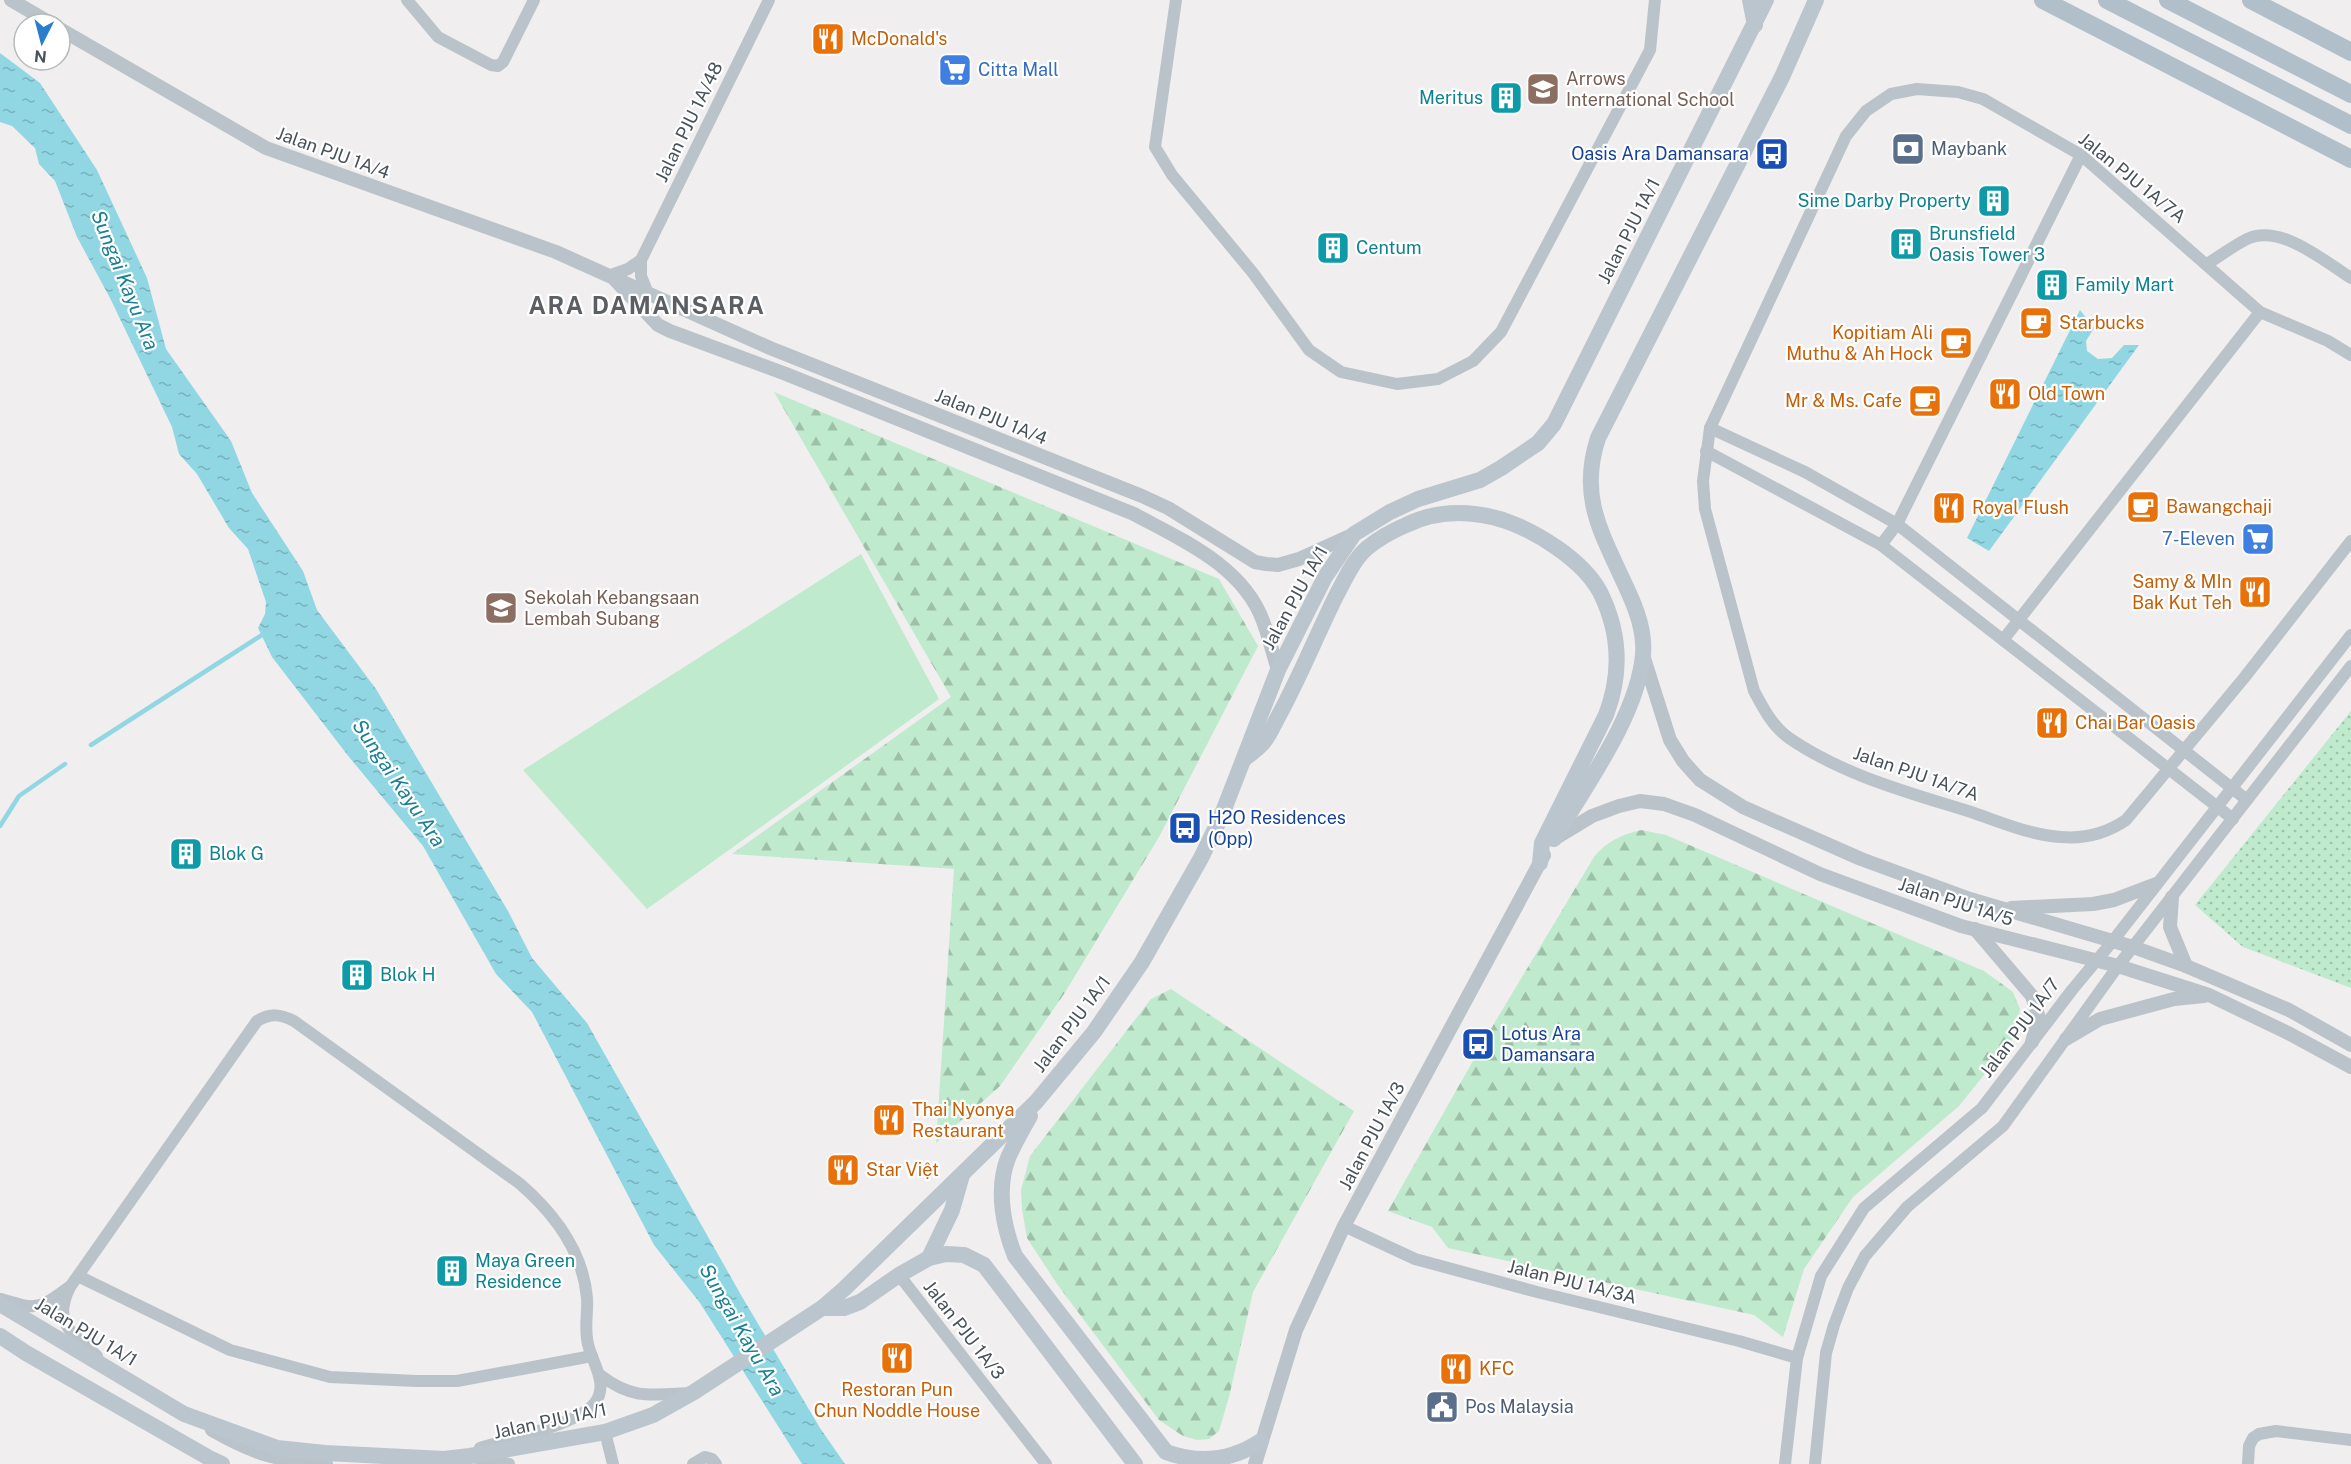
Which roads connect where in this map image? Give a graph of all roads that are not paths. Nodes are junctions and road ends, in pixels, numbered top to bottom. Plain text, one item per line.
1 (11, 0) edge
2 (407, 0) edge
3 (534, 0) edge
4 (770, 0) edge
5 (1176, 0) edge
6 (1655, 0) edge
7 (1750, 0) edge
8 (1766, 0) edge
9 (1825, 0) edge
10 (2043, 0) edge
11 (2107, 0) edge
12 (2168, 0) edge
13 (2251, 0) edge
14 (1813, 8) edge
15 (32, 12) edge
16 (1755, 25) junction
17 (72, 36) edge
18 (2351, 52) edge
19 (2351, 94) edge
20 (2351, 125) edge
21 (2081, 155) junction
22 (2351, 159) edge
23 (640, 260) junction
24 (2207, 264) junction
25 (610, 275) junction
26 (2351, 278) edge
27 (647, 291) junction
28 (2260, 312) junction
29 (2351, 355) edge
30 (1710, 428) junction
31 (1706, 450) junction
32 (1192, 524) junction
33 (1897, 524) junction
34 (1354, 534) junction
35 (2351, 541) edge
36 (1186, 542) junction
37 (1881, 545) junction
38 (2018, 620) junction
39 (2351, 635) edge
40 (2002, 640) junction
41 (1643, 655) junction
42 (2351, 666) edge
43 (1278, 670) junction
44 (2185, 751) junction
45 (1243, 759) junction
46 (2168, 770) junction
47 (2231, 788) junction
48 (2247, 800) junction
49 (2217, 807) junction
50 (2233, 819) junction
51 (1554, 839) junction
52 (1540, 863) junction
53 (2156, 884) junction
54 (2172, 897) junction
55 (2003, 909) junction
56 (1975, 929) junction
57 (2112, 942) junction
58 (2133, 947) junction
59 (2097, 960) junction
60 (2118, 966) junction
61 (2186, 966) junction
62 (2209, 995) junction
63 (2066, 1039) junction
64 (2032, 1042) junction
65 (2351, 1045) edge
66 (2351, 1067) edge
67 (1036, 1102) junction
68 (963, 1173) junction
69 (1344, 1226) junction
70 (929, 1258) junction
71 (78, 1275) junction
72 (898, 1275) junction
73 (70, 1287) junction
74 (0, 1299) edge
75 (0, 1304) edge
76 (819, 1310) junction
77 (0, 1336) edge
78 (592, 1356) junction
79 (1797, 1358) junction
80 (115, 1371) junction
81 (600, 1375) junction
82 (694, 1392) junction
83 (184, 1414) junction
84 (604, 1432) junction
85 (2351, 1440) edge
86 (1262, 1441) junction
87 (470, 1456) junction
88 (437, 1461) edge
89 (222, 1464) edge
90 (326, 1464) edge
91 (509, 1464) edge
92 (613, 1464) edge
93 (693, 1464) edge
94 (716, 1464) edge
95 (1046, 1464) edge
96 (1135, 1464) edge
97 (1246, 1464) edge
98 (1255, 1464) edge
99 (1785, 1464) edge
100 (1815, 1464) edge
101 (2248, 1464) edge

1 - 15 street
2 - 3 street
4 - 23 street, Jalan PJU 1A/48
5 - 6 street
7 - 16 main road
8 - 16 main road, Jalan PJU 1A/1
9 - 14 main road
10 - 22 main road
11 - 20 main road
12 - 19 main road
13 - 18 main road
14 - 41 main road
16 - 34 main road, Jalan PJU 1A/1
17 - 25 street, Jalan PJU 1A/4
21 - 24 street, Jalan PJU 1A/7A
21 - 30 street, Jalan PJU 1A/7A
21 - 33 street
23 - 25 street
23 - 27 street
24 - 26 street
24 - 28 street, Jalan PJU 1A/7A
25 - 27 street, Jalan PJU 1A/4
25 - 36 street, Jalan PJU 1A/4
27 - 32 street, Jalan PJU 1A/4
28 - 29 street, Jalan PJU 1A/7A
28 - 38 street
30 - 31 street, Jalan PJU 1A/7A
30 - 33 street
31 - 37 street
31 - 46 street, Jalan PJU 1A/7A
32 - 34 street, Jalan PJU 1A/4
32 - 36 street
33 - 37 street
33 - 38 street
34 - 43 main road, Jalan PJU 1A/1
35 - 44 street, Jalan PJU 1A/7A
36 - 43 street, Jalan PJU 1A/4
37 - 40 street
38 - 40 street
38 - 44 street
39 - 47 street, Jalan PJU 1A/7
40 - 46 street
41 - 51 main road
41 - 55 street, Jalan PJU 1A/5
42 - 48 street
43 - 45 main road, Jalan PJU 1A/1
44 - 46 street, Jalan PJU 1A/7A
44 - 47 street
45 - 52 main road
45 - 67 main road, Jalan PJU 1A/1
46 - 49 street
47 - 48 street
47 - 49 street, Jalan PJU 1A/7
48 - 50 street
49 - 50 street
49 - 53 street, Jalan PJU 1A/7
50 - 54 street
51 - 52 street, Jalan PJU 1A/3
51 - 56 street, Jalan PJU 1A/5
52 - 69 street, Jalan PJU 1A/3
53 - 55 street
53 - 57 street, Jalan PJU 1A/7
54 - 58 street
54 - 61 street
55 - 57 street, Jalan PJU 1A/5
56 - 59 street, Jalan PJU 1A/5
56 - 64 street
57 - 58 street, Jalan PJU 1A/5
57 - 59 street, Jalan PJU 1A/7
58 - 60 street
58 - 61 street, Jalan PJU 1A/5
59 - 60 street, Jalan PJU 1A/5
59 - 64 street, Jalan PJU 1A/7
60 - 62 street, Jalan PJU 1A/5
60 - 63 street
61 - 65 street, Jalan PJU 1A/5
62 - 63 street
62 - 66 street, Jalan PJU 1A/5
63 - 100 street
64 - 79 street, Jalan PJU 1A/7
67 - 68 main road, Jalan PJU 1A/1
67 - 86 main road
68 - 70 main road
68 - 76 main road, Jalan PJU 1A/1
69 - 79 street, Jalan PJU 1A/3A
69 - 86 street, Jalan PJU 1A/3
70 - 72 main road
70 - 96 main road
71 - 73 street
71 - 78 street
71 - 78 street
72 - 76 main road
72 - 95 street, Jalan PJU 1A/3
73 - 74 street
73 - 80 street
75 - 80 main road, Jalan PJU 1A/1
76 - 82 main road, Jalan PJU 1A/1
77 - 89 main road
78 - 81 street
79 - 99 street, Jalan PJU 1A/7
80 - 83 main road, Jalan PJU 1A/1
81 - 82 street
81 - 88 street
82 - 84 main road, Jalan PJU 1A/1
83 - 88 main road, Jalan PJU 1A/1
83 - 90 street
84 - 87 main road, Jalan PJU 1A/1
84 - 92 street
85 - 101 street
86 - 97 street
86 - 98 street, Jalan PJU 1A/3
87 - 88 main road, Jalan PJU 1A/1
87 - 91 street
93 - 94 street

